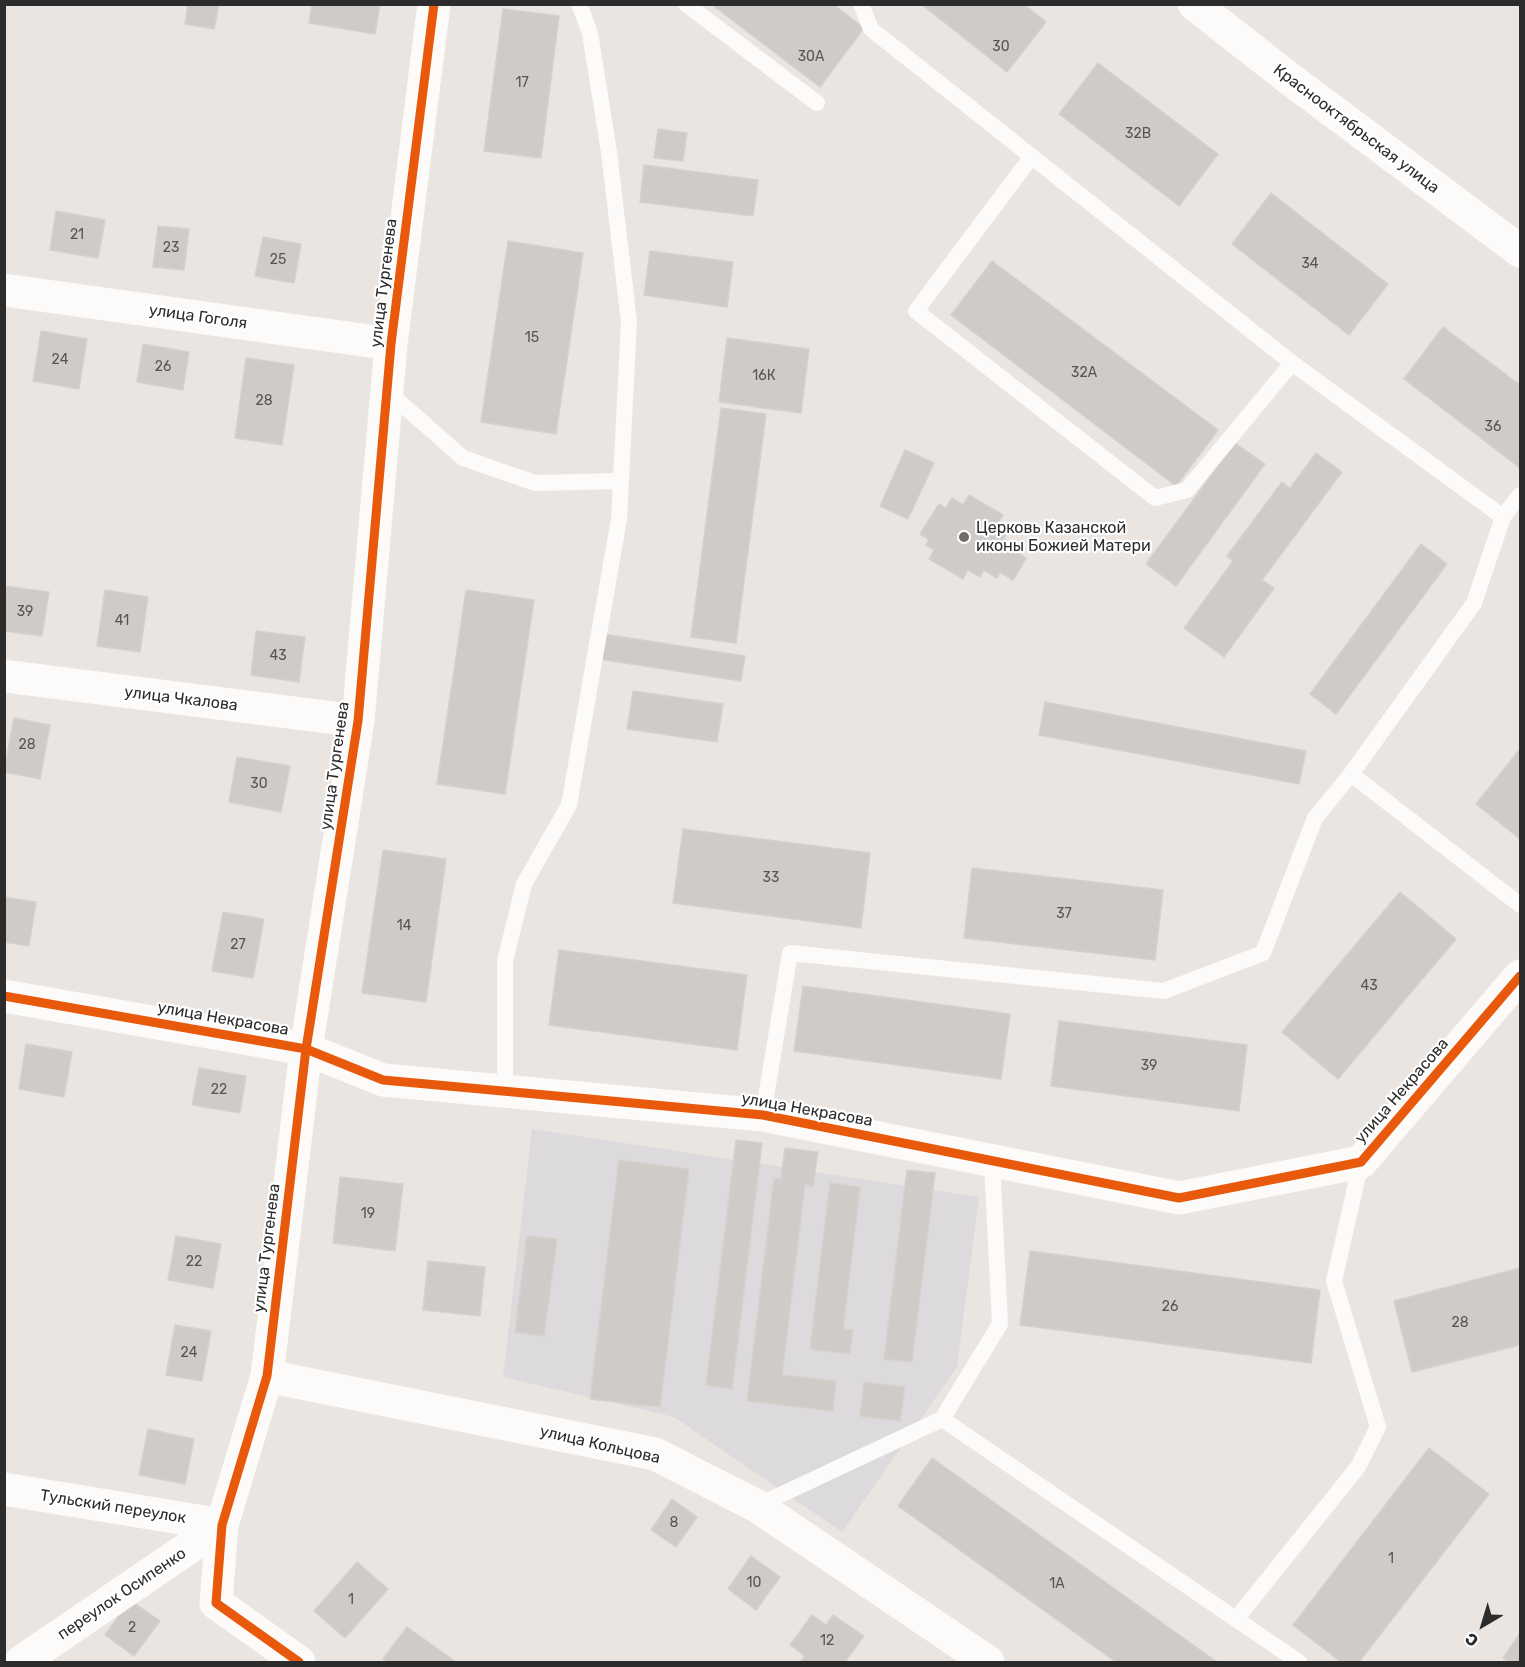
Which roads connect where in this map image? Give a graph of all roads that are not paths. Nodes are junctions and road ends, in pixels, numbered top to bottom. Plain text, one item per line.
1 (434, 4) edge
2 (579, 4) edge
3 (686, 4) edge
4 (861, 4) edge
5 (1194, 4) edge
6 (817, 104) dead end
7 (1032, 156) junction
8 (1521, 251) edge
9 (4, 290) edge
10 (391, 344) junction
11 (1292, 363) junction
12 (387, 391) junction
13 (621, 481) junction
14 (1521, 495) edge
15 (1503, 517) junction
16 (4, 676) edge
17 (358, 721) junction
18 (1351, 774) junction
19 (1521, 905) edge
20 (1521, 976) edge
21 (4, 996) edge
22 (306, 1049) junction
23 (504, 1091) junction
24 (764, 1115) junction
25 (992, 1161) junction
26 (1361, 1162) junction
27 (267, 1376) junction
28 (942, 1419) junction
29 (4, 1489) edge
30 (757, 1506) junction
31 (222, 1525) junction
32 (1236, 1619) junction
33 (21, 1662) edge
34 (298, 1662) edge
35 (988, 1662) edge
36 (1299, 1662) edge

1 - 10 street, улица Тургенева
2 - 13 lane
3 - 6 lane
4 - 7 lane
5 - 8 street, Краснооктябрьская улица
7 - 11 lane
7 - 11 lane
9 - 10 street, улица Гоголя
10 - 12 street, улица Тургенева
11 - 15 lane
12 - 13 lane
12 - 17 street, улица Тургенева
13 - 23 lane
14 - 15 lane
15 - 18 lane
16 - 17 street, улица Чкалова
17 - 22 street, улица Тургенева
18 - 19 lane
18 - 24 lane
20 - 26 street, улица Некрасова
21 - 22 street, улица Некрасова
22 - 23 street, улица Некрасова
22 - 27 street, улица Тургенева
23 - 24 street, улица Некрасова
24 - 25 street, улица Некрасова
25 - 26 street, улица Некрасова
25 - 28 lane
26 - 32 lane
27 - 30 street, улица Кольцова
27 - 31 street, улица Тургенева
28 - 30 lane
28 - 32 lane
29 - 31 street, Тульский переулок
30 - 35 street, улица Кольцова
31 - 33 street, переулок Осипенко
31 - 34 street, улица Тургенева
32 - 36 lane

